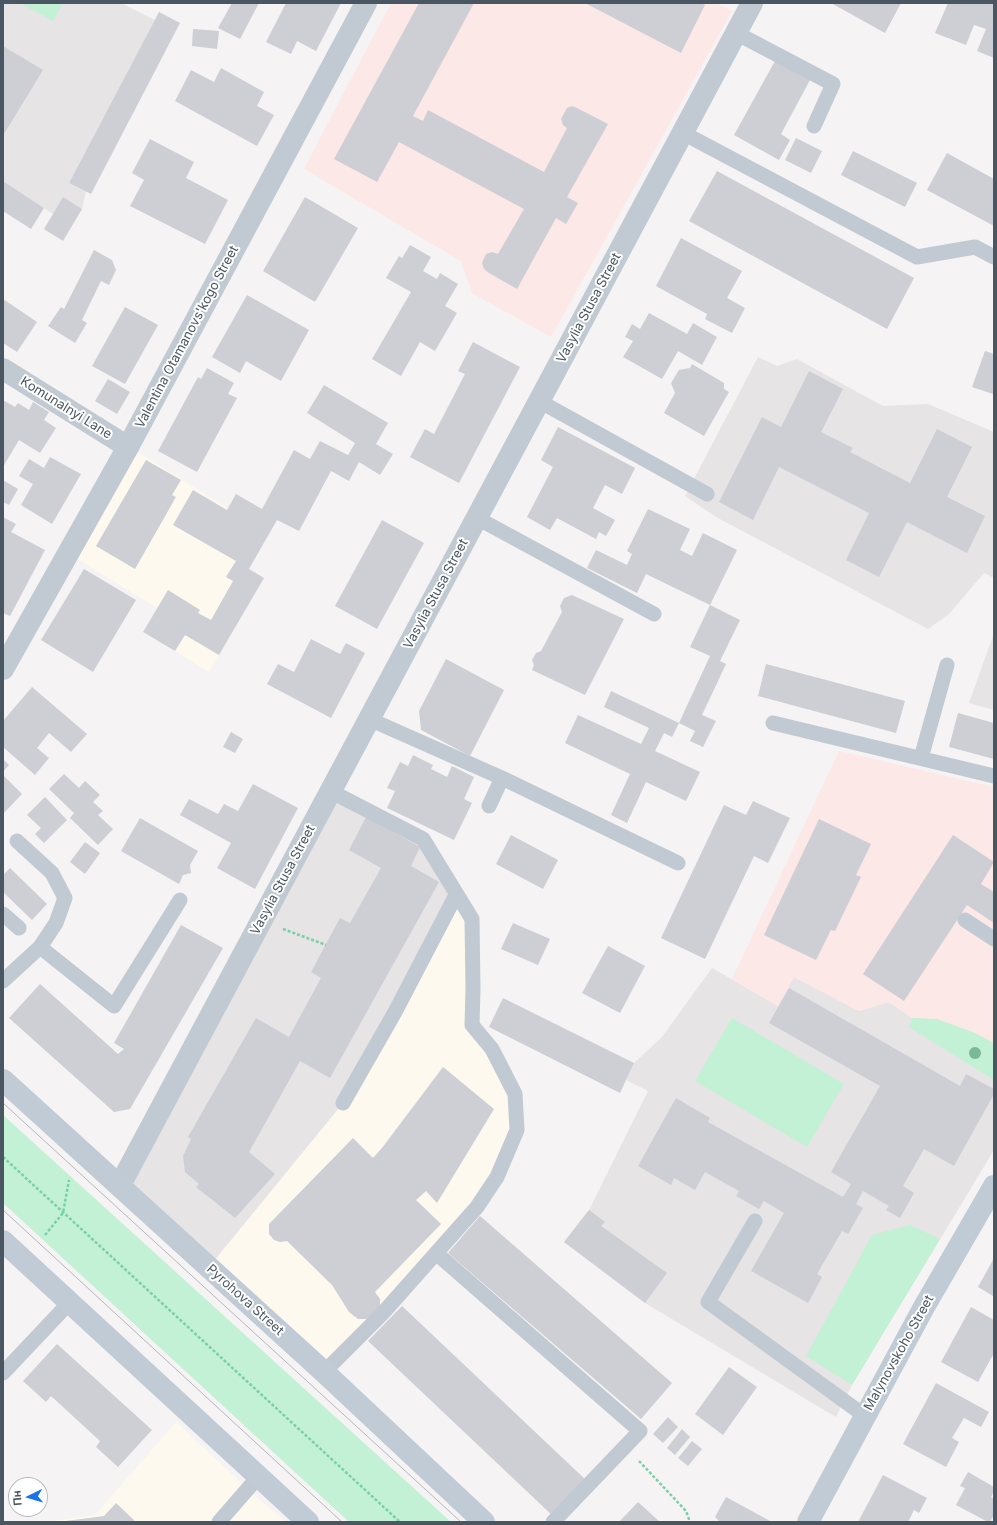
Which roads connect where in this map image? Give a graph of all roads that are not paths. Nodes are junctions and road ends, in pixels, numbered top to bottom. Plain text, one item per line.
1 (366, 3) edge
2 (752, 3) edge
3 (736, 33) junction
4 (814, 126) dead end
5 (683, 133) junction
6 (994, 256) edge
7 (3, 369) edge
8 (539, 401) junction
9 (128, 447) junction
10 (707, 494) dead end
11 (477, 518) junction
12 (654, 614) dead end
13 (947, 665) dead end
14 (3, 669) edge
15 (369, 719) junction
16 (773, 723) dead end
17 (921, 758) junction
18 (994, 776) edge
19 (502, 778) junction
20 (330, 791) junction
21 (489, 806) dead end
22 (17, 841) dead end
23 (678, 863) dead end
24 (456, 895) junction
25 (180, 900) dead end
26 (3, 914) edge
27 (965, 920) dead end
28 (19, 928) dead end
29 (994, 939) edge
30 (40, 947) junction
31 (3, 981) edge
32 (3, 1080) edge
33 (343, 1103) dead end
34 (120, 1185) junction
35 (994, 1186) edge
36 (755, 1221) dead end
37 (3, 1241) edge
38 (436, 1253) junction
39 (70, 1302) junction
40 (324, 1372) junction
41 (3, 1373) edge
42 (865, 1416) junction
43 (259, 1476) junction
44 (219, 1522) edge
45 (308, 1522) edge
46 (484, 1522) edge
47 (553, 1522) edge
48 (808, 1522) edge

1 - 9 street, Valentina Otamanovs'kogo Street
2 - 3 street, Vasylia Stusa Street
3 - 4 lane
3 - 5 street, Vasylia Stusa Street
5 - 6 lane
5 - 8 street, Vasylia Stusa Street
7 - 9 street, Komunalnyi Lane
8 - 10 lane
8 - 11 street, Vasylia Stusa Street
9 - 14 street, Valentina Otamanovs'kogo Street
11 - 12 lane
11 - 15 street, Vasylia Stusa Street
13 - 17 lane
15 - 19 lane
15 - 20 street, Vasylia Stusa Street
16 - 17 lane
17 - 18 lane
19 - 21 lane
19 - 23 lane
20 - 24 lane
20 - 34 street, Vasylia Stusa Street
22 - 30 lane
24 - 33 lane
24 - 38 lane
25 - 30 lane
26 - 28 lane
27 - 29 lane
30 - 31 lane
32 - 34 main road, Pyrohova Street
34 - 40 main road, Pyrohova Street
35 - 42 main road, Malynovskoho Street
36 - 42 lane
37 - 39 main road
38 - 40 lane
38 - 47 lane
39 - 41 lane
39 - 43 main road
40 - 46 main road, Pyrohova Street
42 - 48 main road, Malynovskoho Street
43 - 44 lane
43 - 45 main road

